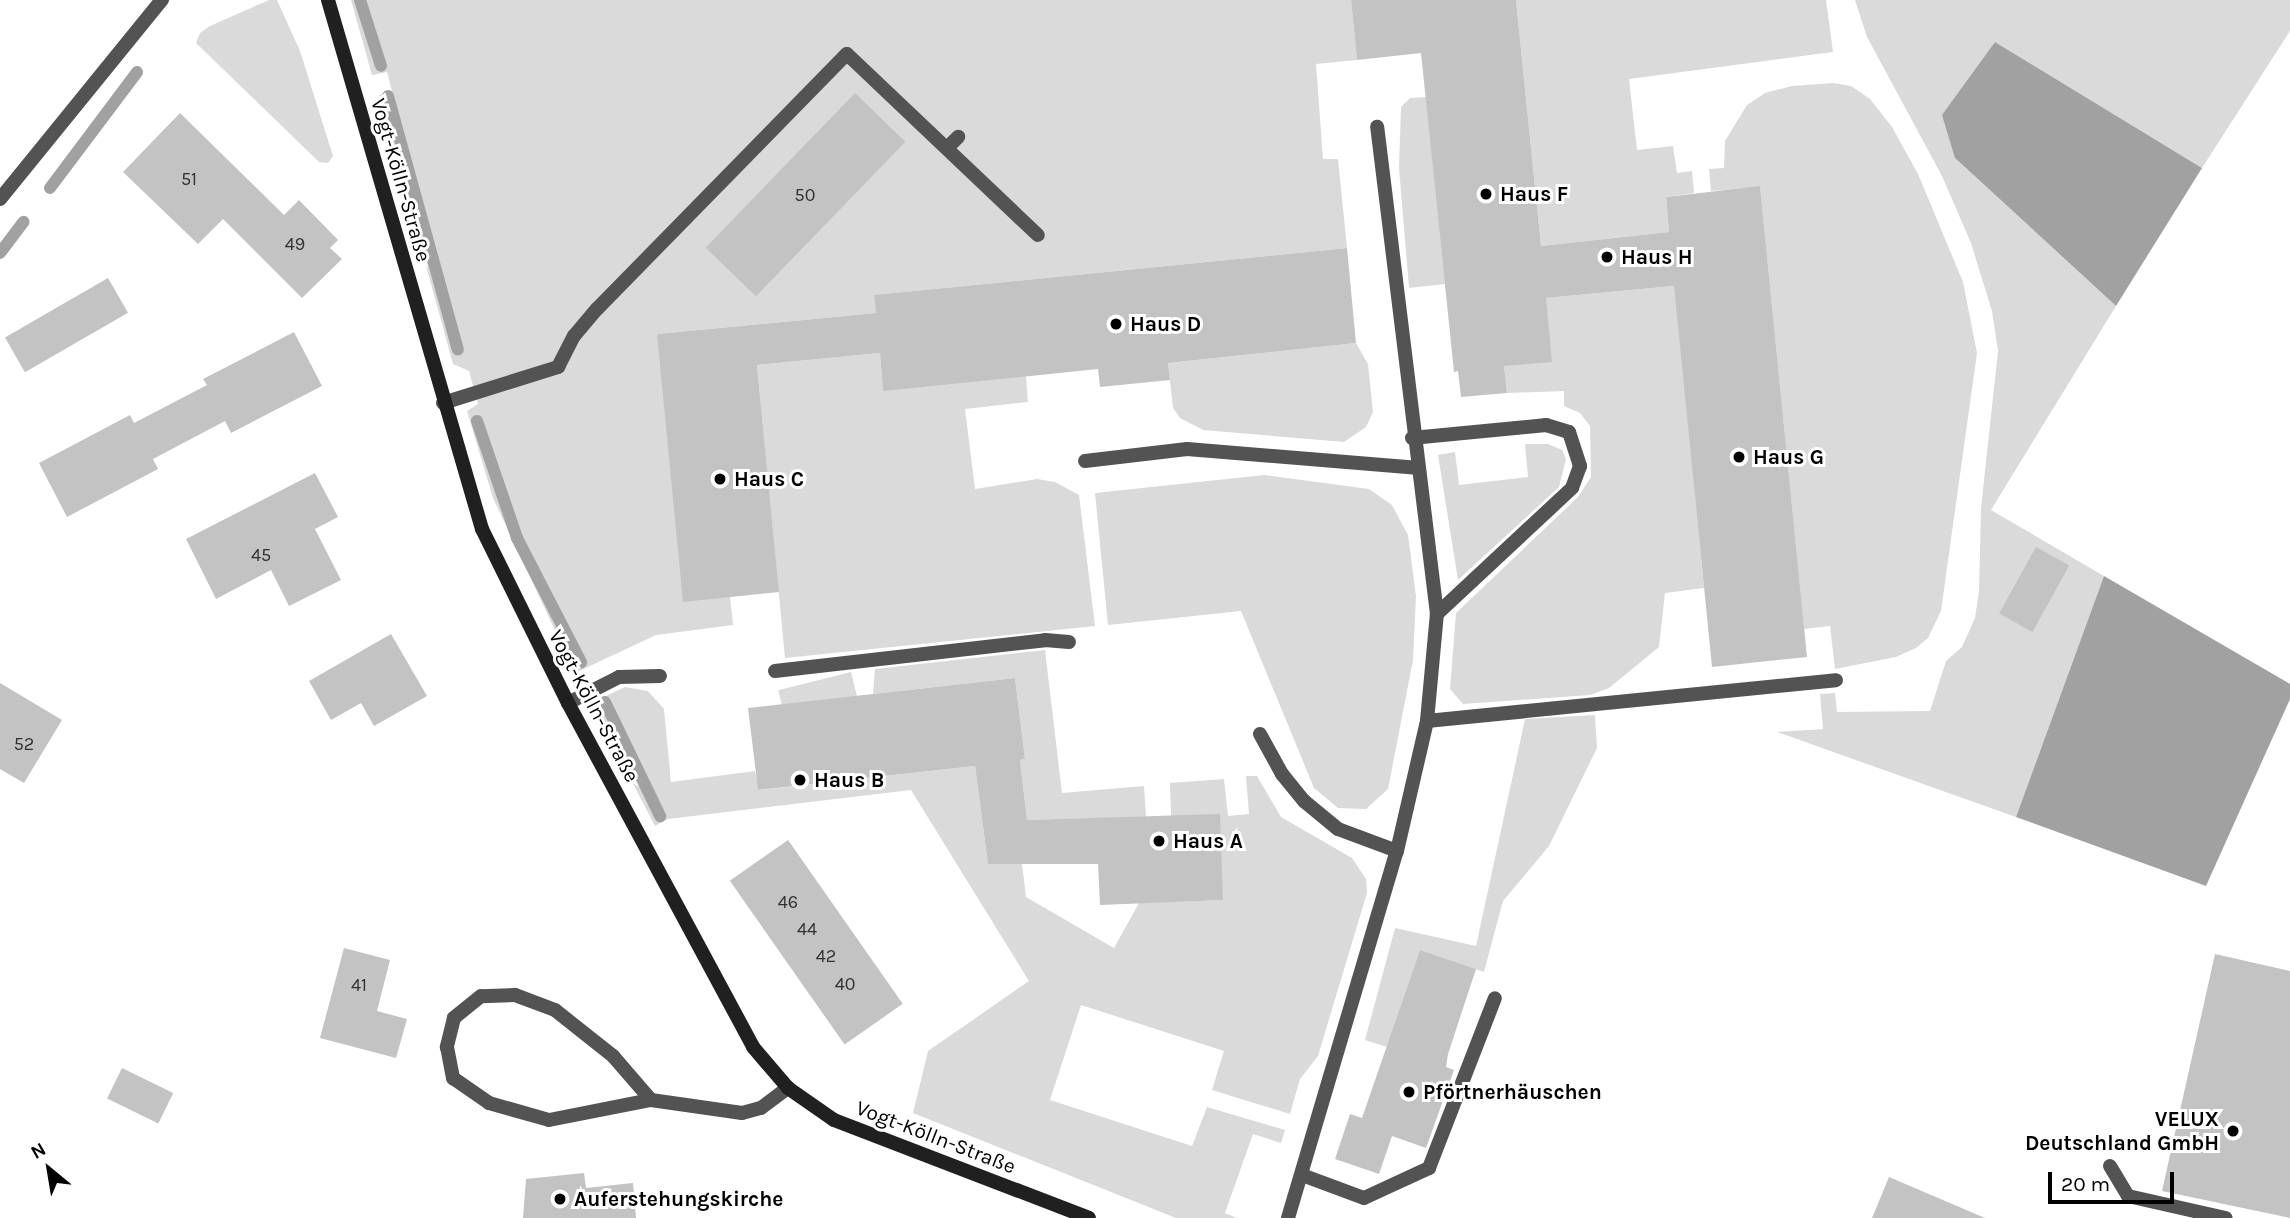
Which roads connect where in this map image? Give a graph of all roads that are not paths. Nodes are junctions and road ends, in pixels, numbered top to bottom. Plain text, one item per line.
1 (162, 0) edge
2 (328, 0) edge
3 (1377, 127) dead end
4 (0, 199) edge
5 (1038, 235) dead end
6 (443, 403) junction
7 (1412, 438) junction
8 (1085, 461) dead end
9 (1416, 468) junction
10 (1437, 614) junction
11 (1069, 642) dead end
12 (775, 671) dead end
13 (660, 676) dead end
14 (1836, 680) dead end
15 (568, 703) junction
16 (1427, 721) junction
17 (1259, 734) dead end
18 (1397, 851) junction
19 (1495, 998) dead end
20 (788, 1088) junction
21 (651, 1100) junction
22 (2110, 1167) dead end
23 (1302, 1175) junction
24 (1089, 1218) edge
25 (1288, 1218) edge
26 (2226, 1218) edge

1 - 4 street
2 - 6 street, Vogt-Kölln-Straße
3 - 7 street
5 - 6 street
6 - 15 street, Vogt-Kölln-Straße
7 - 9 street
7 - 10 street
8 - 9 street
9 - 10 street
10 - 16 street
11 - 12 street
13 - 15 street
14 - 16 street
15 - 20 street, Vogt-Kölln-Straße
16 - 18 street
17 - 18 street
18 - 23 street
19 - 23 street
20 - 21 street
20 - 24 street, Vogt-Kölln-Straße
21 - 21 street
22 - 26 street
23 - 25 street

